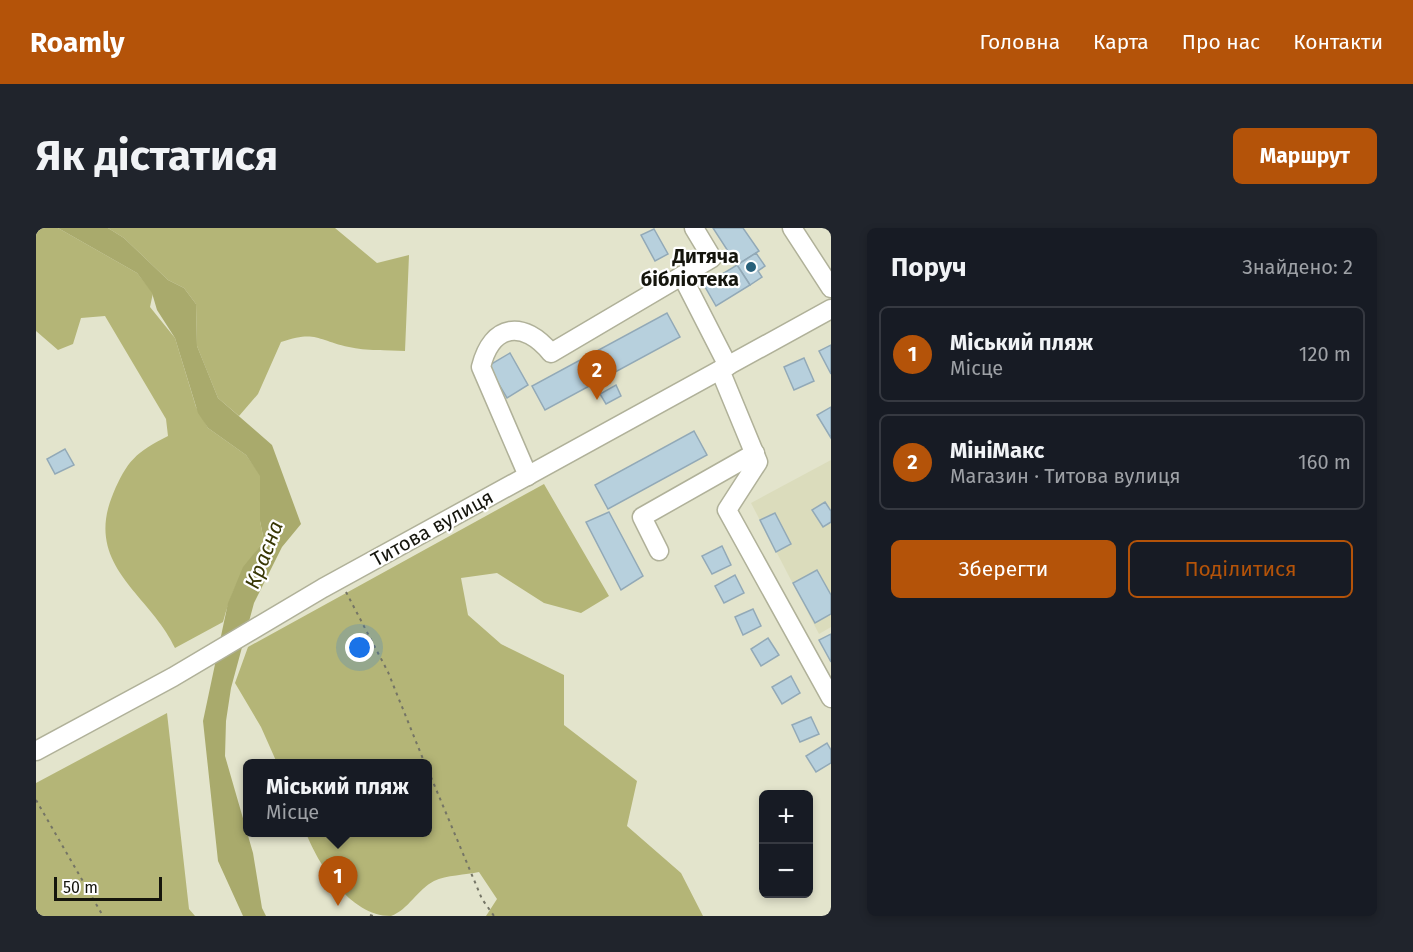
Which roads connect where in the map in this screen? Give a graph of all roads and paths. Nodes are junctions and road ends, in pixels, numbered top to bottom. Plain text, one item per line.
1 (694, 228) edge
2 (792, 228) edge
3 (682, 276) junction
4 (831, 288) edge
5 (831, 309) edge
6 (724, 368) junction
7 (755, 453) junction
8 (528, 476) junction
9 (659, 551) dead end
10 (331, 584) junction
11 (831, 698) edge
12 (36, 751) edge
13 (423, 759) edge
14 (432, 779) edge
15 (36, 800) edge
16 (104, 916) edge
17 (494, 916) edge

1 - 3 street
2 - 4 street
3 - 6 street
3 - 8 street
5 - 6 street, Титова вулиця
6 - 7 street
6 - 8 street, Титова вулиця
7 - 9 street
7 - 11 street
8 - 10 street, Титова вулиця
10 - 12 street, Титова вулиця
10 - 13 path
14 - 17 path
15 - 16 path

